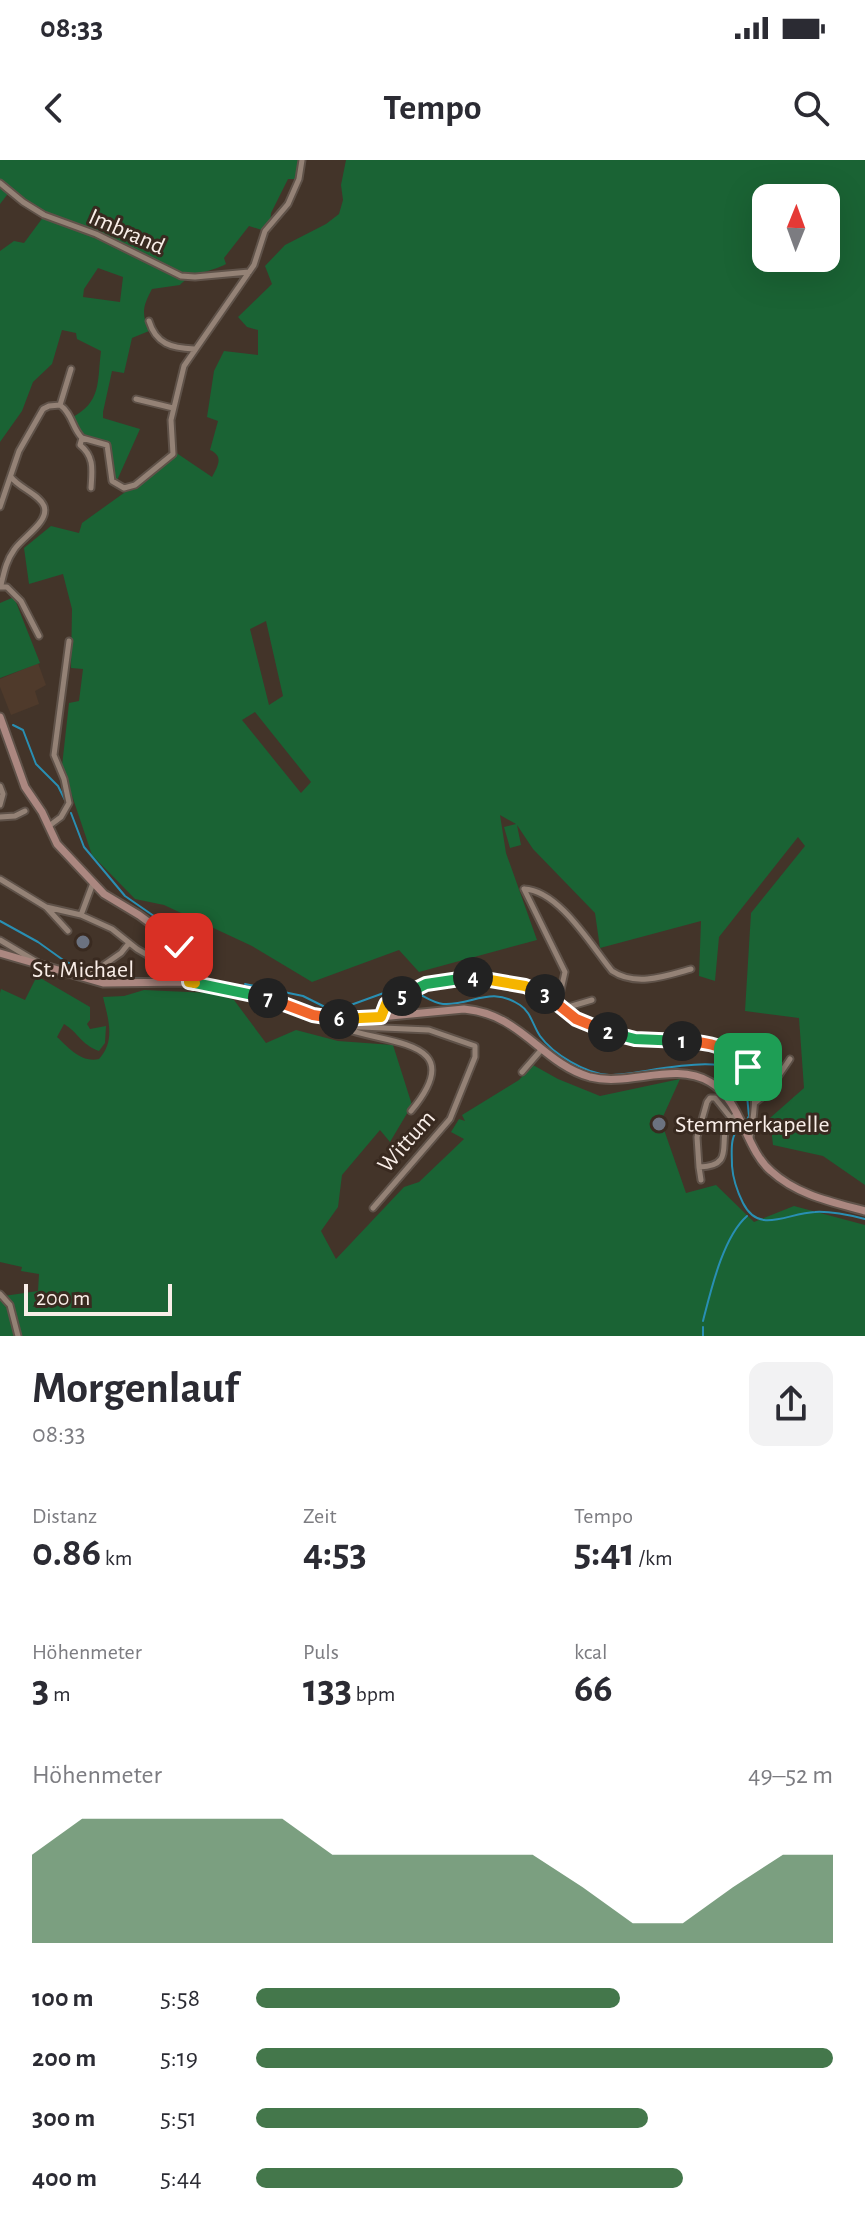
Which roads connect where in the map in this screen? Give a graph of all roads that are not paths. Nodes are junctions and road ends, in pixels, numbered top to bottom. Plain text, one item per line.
1 (302, 160) edge
2 (0, 183) edge
3 (250, 271) junction
4 (149, 321) dead end
5 (195, 349) junction
6 (71, 369) dead end
7 (136, 399) dead end
8 (60, 405) junction
9 (173, 408) junction
10 (82, 438) junction
11 (11, 477) junction
12 (91, 488) dead end
13 (0, 507) edge
14 (3, 562) edge
15 (1, 586) edge
16 (39, 636) dead end
17 (69, 641) dead end
18 (0, 717) edge
19 (0, 786) edge
20 (0, 805) edge
21 (25, 811) dead end
22 (0, 817) edge
23 (49, 826) junction
24 (0, 879) edge
25 (93, 883) junction
26 (46, 907) junction
27 (81, 915) junction
28 (68, 931) dead end
29 (0, 940) edge
30 (129, 943) junction
31 (0, 953) edge
32 (188, 960) junction
33 (43, 965) junction
34 (691, 969) dead end
35 (85, 978) junction
36 (189, 982) junction
37 (592, 1000) dead end
38 (558, 1003) junction
39 (564, 1008) junction
40 (381, 1017) junction
41 (330, 1019) junction
42 (338, 1026) junction
43 (543, 1048) junction
44 (790, 1059) dead end
45 (522, 1072) dead end
46 (756, 1103) junction
47 (411, 1111) dead end
48 (736, 1117) junction
49 (750, 1139) junction
50 (699, 1167) junction
51 (701, 1180) dead end
52 (373, 1208) dead end
53 (865, 1211) edge
54 (0, 1294) edge
55 (18, 1336) edge

1 - 3 street
2 - 3 street, Imbrand
3 - 5 street
4 - 5 street
5 - 9 street
6 - 8 street
7 - 9 street
8 - 10 street
8 - 11 street
9 - 10 street
10 - 12 street
11 - 13 street
11 - 14 street
14 - 15 street
15 - 16 street
17 - 23 street
18 - 23 main road
19 - 20 street
21 - 22 street
23 - 25 main road
24 - 26 street
25 - 27 street
25 - 32 main road
26 - 27 street
26 - 28 street
27 - 30 street
29 - 33 street
30 - 32 street
30 - 35 street
31 - 33 main road
32 - 36 main road
33 - 35 main road
34 - 38 street
35 - 36 main road
36 - 41 main road
37 - 39 street
38 - 39 street
38 - 40 street
39 - 46 street
40 - 41 main road
40 - 43 main road
41 - 42 street
42 - 47 street
42 - 52 street, Wittum
43 - 45 street
43 - 48 main road
44 - 46 street
46 - 49 street
48 - 49 main road
48 - 50 street
48 - 50 street
49 - 53 main road
50 - 51 street
54 - 55 street

